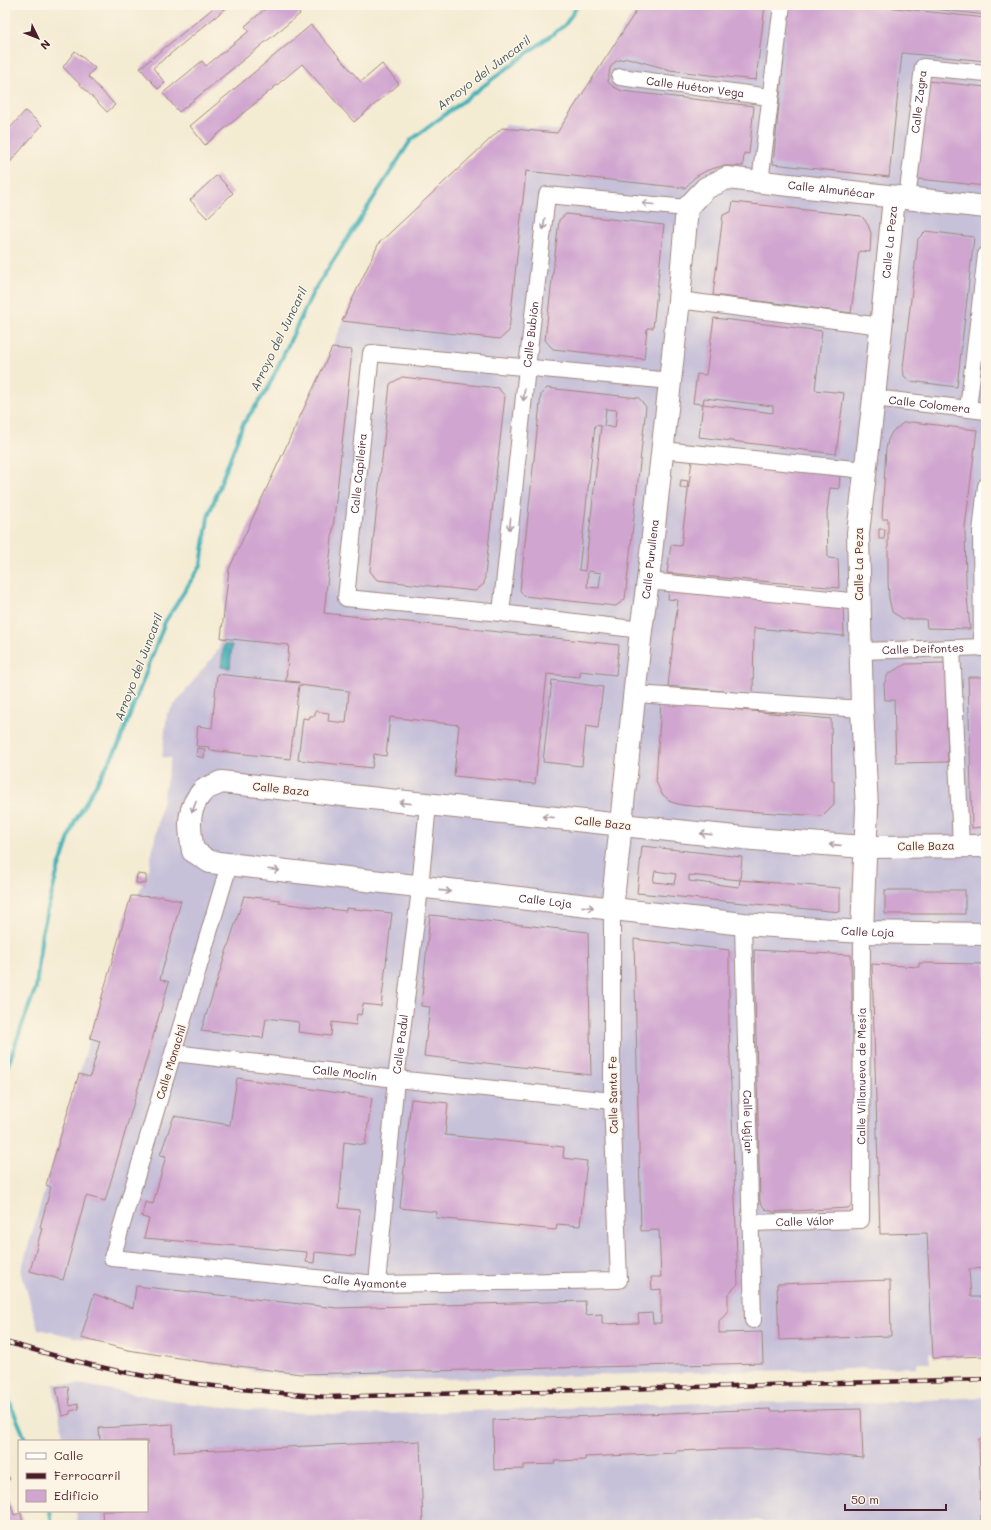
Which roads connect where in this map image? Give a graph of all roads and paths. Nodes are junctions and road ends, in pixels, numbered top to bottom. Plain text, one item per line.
1 (782, 5) edge
2 (986, 74) edge
3 (620, 77) dead end
4 (770, 97) junction
5 (760, 182) junction
6 (900, 198) junction
7 (986, 207) edge
8 (687, 208) junction
9 (986, 255) edge
10 (679, 300) junction
11 (881, 326) junction
12 (526, 368) junction
13 (671, 381) junction
14 (874, 398) junction
15 (968, 409) junction
16 (986, 411) edge
17 (662, 450) junction
18 (865, 470) junction
19 (986, 486) edge
20 (648, 581) junction
21 (860, 602) junction
22 (500, 613) junction
23 (641, 630) junction
24 (984, 647) edge
25 (952, 648) junction
26 (861, 651) junction
27 (635, 694) junction
28 (862, 709) junction
29 (221, 782) joint
30 (428, 805) junction
31 (621, 825) junction
32 (962, 846) junction
33 (986, 846) edge
34 (865, 847) junction
35 (229, 865) junction
36 (420, 888) junction
37 (612, 910) junction
38 (743, 924) junction
39 (862, 932) junction
40 (986, 934) edge
41 (174, 1053) junction
42 (396, 1079) junction
43 (612, 1101) junction
44 (861, 1220) joint
45 (750, 1223) junction
46 (112, 1258) joint
47 (619, 1280) joint
48 (377, 1284) junction
49 (753, 1320) dead end

1 - 4 street
2 - 6 street, Calle Zagra
3 - 4 street, Calle Huétor Vega
4 - 5 street
5 - 6 street, Calle Almuñécar
5 - 8 street, Calle Almuñécar
6 - 7 street, Calle Almuñécar
6 - 11 street, Calle La Peza
8 - 10 street, Calle Purullena
8 -> 12 street, Calle Bubión
9 - 15 street
10 - 11 street
10 - 13 street, Calle Purullena
11 - 14 street, Calle La Peza
12 - 13 street, Calle Capileira
12 -> 22 street, Calle Bubión
12 - 22 street, Calle Capileira
13 - 17 street, Calle Purullena
14 - 15 street, Calle Colomera
14 - 18 street, Calle La Peza
15 - 16 street, Calle Colomera
17 - 18 street
17 - 20 street, Calle Purullena
18 - 21 street, Calle La Peza
19 - 24 street
20 - 21 street
20 - 23 street, Calle Purullena
21 - 26 street, Calle La Peza
22 - 23 street, Calle Capileira
23 - 27 street, Calle Purullena
24 - 25 street, Calle Deifontes
25 - 26 street, Calle Deifontes
25 - 32 street
26 - 28 street, Calle La Peza
27 - 28 street
27 - 31 street, Calle Purullena
28 - 34 street, Calle La Peza
30 -> 29 street, Calle Baza
29 -> 35 street, Calle Loja
31 -> 30 street, Calle Baza
30 - 36 street, Calle Padul
34 -> 31 street, Calle Baza
31 - 37 street, Calle Purullena
32 - 33 street, Calle Baza
32 - 34 street, Calle Baza
34 - 39 street, Calle La Peza
35 -> 36 street, Calle Loja
35 - 41 street, Calle Monachil
36 -> 37 street, Calle Loja
36 - 42 street, Calle Padul
37 - 38 street, Calle Loja
37 - 43 street, Calle Santa Fe
38 - 39 street, Calle Loja
38 - 45 street, Calle Ugíjar
39 - 40 street, Calle Loja
39 - 44 street, Calle Villanueva de Mesía
41 - 42 street, Calle Moclín
41 - 46 street, Calle Monachil
42 - 43 street, Calle Moclín
42 - 48 street, Calle Padul
43 - 47 street, Calle Santa Fe
44 - 45 street, Calle Válor
45 - 49 street, Calle Ugíjar
46 - 48 street, Calle Ayamonte
47 - 48 street, Calle Ayamonte

